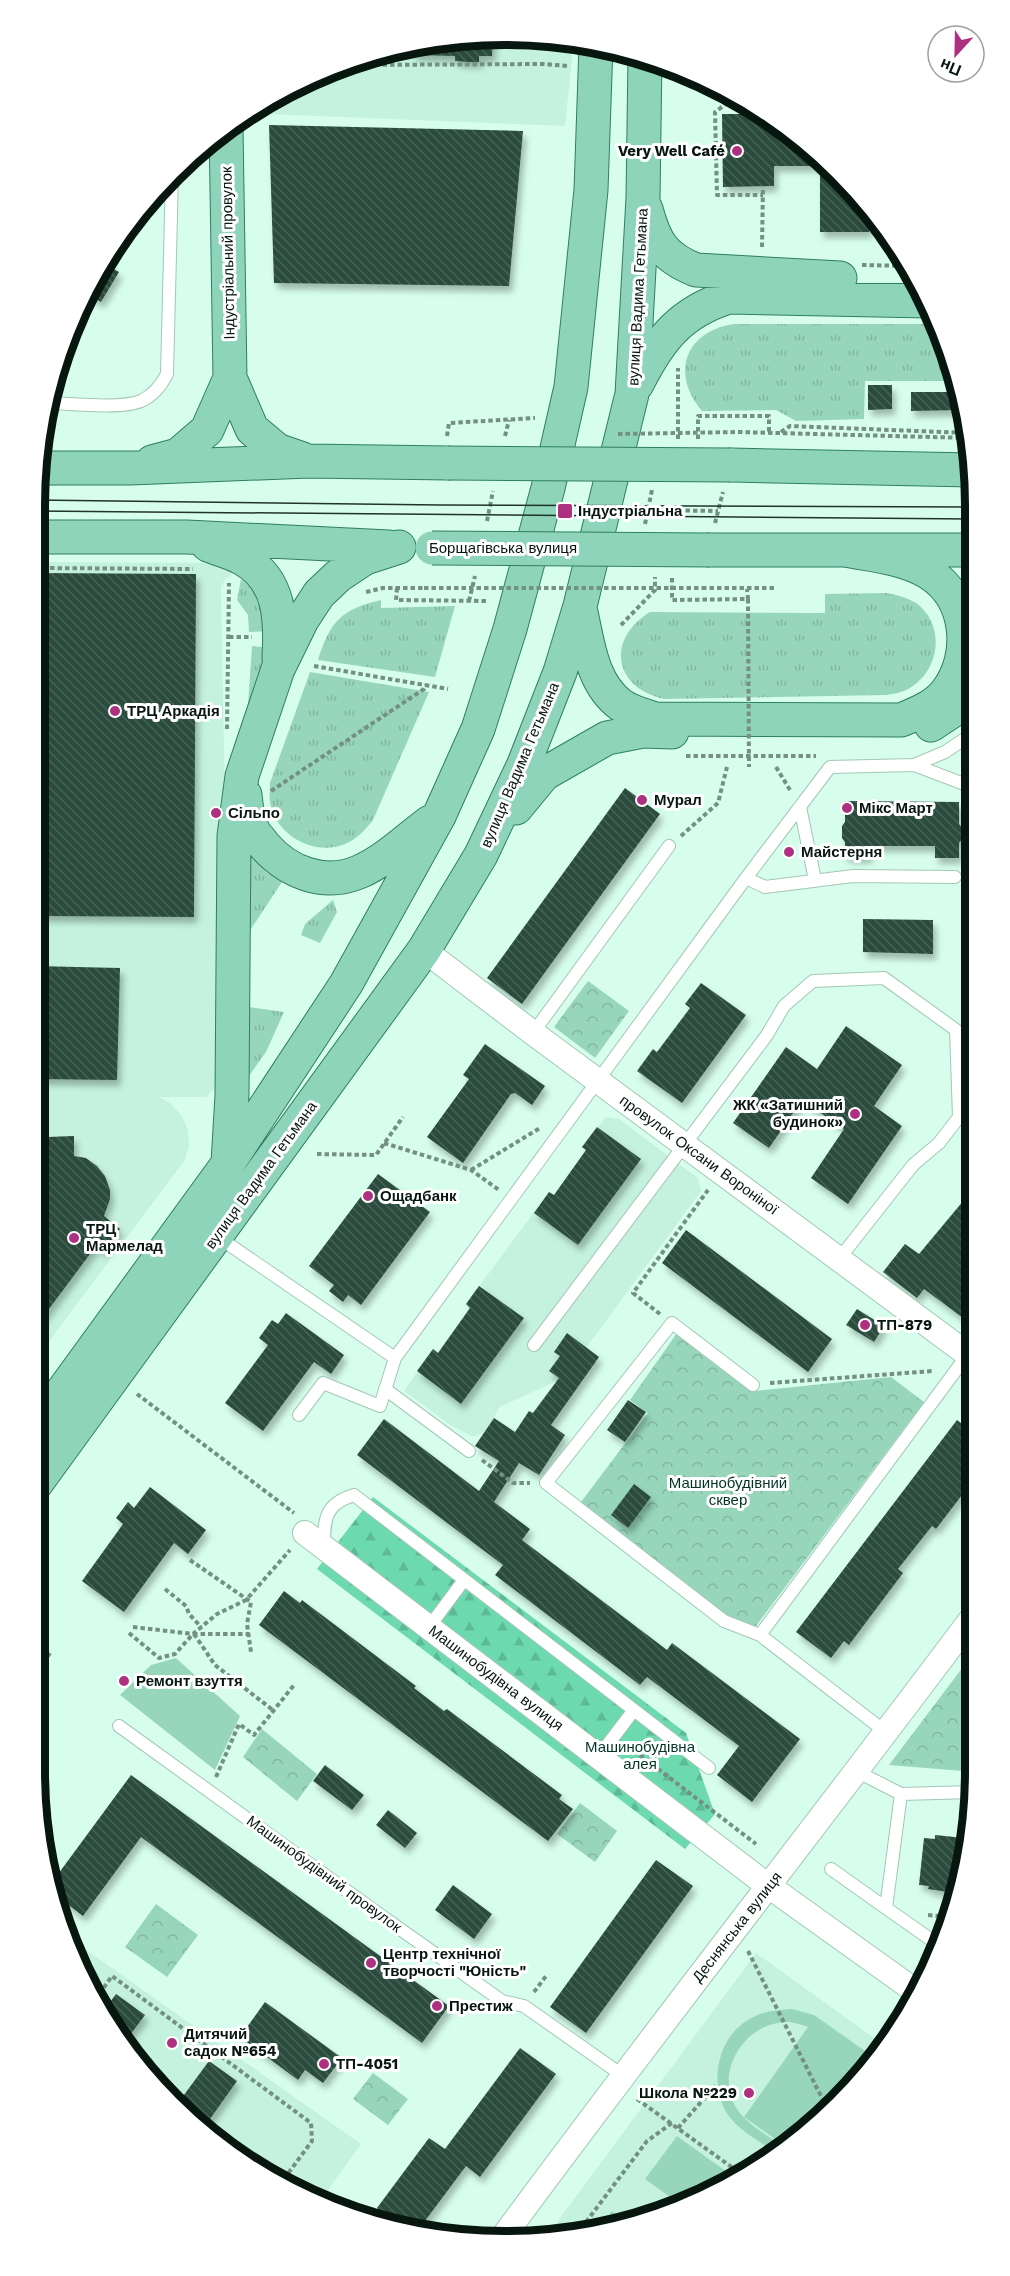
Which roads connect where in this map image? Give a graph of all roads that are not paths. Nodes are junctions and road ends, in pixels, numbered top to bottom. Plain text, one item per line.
1 (596, 54) edge
2 (645, 67) edge
3 (226, 139) edge
4 (172, 189) edge
5 (644, 198) junction
6 (907, 281) edge
7 (917, 301) edge
8 (230, 378) junction
9 (632, 394) junction
10 (57, 403) edge
11 (309, 462) junction
12 (47, 468) edge
13 (130, 468) junction
14 (964, 470) edge
15 (45, 537) edge
16 (187, 537) junction
17 (399, 547) junction
18 (845, 550) junction
19 (965, 550) edge
20 (580, 606) junction
21 (278, 669) junction
22 (965, 703) edge
23 (965, 739) edge
24 (914, 765) junction
25 (965, 784) edge
26 (252, 786) junction
27 (800, 807) junction
28 (439, 816) junction
29 (669, 846) road end
30 (481, 855) junction
31 (746, 878) junction
32 (955, 878) dead end
33 (816, 880) junction
34 (424, 950) junction
35 (533, 1033) junction
36 (597, 1080) junction
37 (684, 1144) junction
38 (227, 1165) junction
39 (217, 1236) junction
40 (840, 1258) junction
41 (534, 1345) dead end
42 (395, 1358) junction
43 (965, 1360) edge
44 (965, 1362) edge
45 (753, 1384) road end
46 (385, 1389) junction
47 (45, 1414) edge
48 (299, 1415) dead end
49 (470, 1451) road end
50 (45, 1470) edge
51 (314, 1541) joint
52 (464, 1580) junction
53 (429, 1627) junction
54 (965, 1627) edge
55 (760, 1635) junction
56 (634, 1710) junction
57 (119, 1726) dead end
58 (887, 1732) junction
59 (599, 1756) junction
60 (709, 1768) dead end
61 (858, 1772) junction
62 (964, 1792) edge
63 (901, 1794) junction
64 (831, 1869) dead end
65 (769, 1886) junction
66 (886, 1908) junction
67 (932, 1941) edge
68 (910, 1988) edge
69 (622, 2075) junction
70 (507, 2231) edge

1 - 28 main road
2 - 5 main road, вулиця Вадима Гетьмана
3 - 8 main road, Індустріальний провулок
4 - 10 lane
5 - 6 main road
5 - 9 main road, вулиця Вадима Гетьмана
7 - 9 main road
8 - 11 main road, Індустріальний провулок
8 - 13 main road, Індустріальний провулок
9 - 20 main road, вулиця Вадима Гетьмана
11 - 13 main road
11 - 14 main road, bridge
12 - 13 main road
15 - 16 main road, Борщагівська вулиця
16 - 17 main road, Борщагівська вулиця
16 - 21 main road
17 - 18 main road, Борщагівська вулиця, bridge
17 - 21 main road
18 - 19 main road, Борщагівська вулиця
18 - 20 main road
20 - 30 main road, вулиця Вадима Гетьмана
21 - 26 main road
22 - 30 main road
23 - 24 lane
24 - 25 lane
24 - 27 lane
26 - 28 main road
26 - 38 main road
27 - 31 lane
27 - 33 lane
28 - 38 main road
29 - 35 lane
30 - 34 main road, вулиця Вадима Гетьмана
31 - 33 lane
31 - 36 lane
32 - 33 lane
34 - 35 street, провулок Оксани Вороніної
34 - 39 main road, вулиця Вадима Гетьмана
35 - 36 street, провулок Оксани Вороніної
36 - 37 street, провулок Оксани Вороніної
36 - 42 lane
37 - 40 street, провулок Оксани Вороніної
37 - 40 lane
37 - 41 lane
38 - 47 main road
39 - 42 lane
39 - 50 main road, вулиця Вадима Гетьмана
40 - 43 street, провулок Оксани Вороніної
42 - 46 lane
44 - 55 lane
45 - 55 lane
46 - 48 lane
46 - 49 lane
51 - 52 lane
51 - 53 street, Машинобудівна вулиця
52 - 53 lane
52 - 56 lane
53 - 59 street, Машинобудівна вулиця
54 - 58 street, Деснянська вулиця
55 - 58 lane
56 - 59 lane
56 - 60 lane
57 - 69 lane, Машинобудівний провулок
58 - 61 street, Деснянська вулиця
59 - 65 street, Машинобудівна вулиця
61 - 63 lane
61 - 65 street, Деснянська вулиця
62 - 63 lane
63 - 66 lane
64 - 66 lane
65 - 68 street, Машинобудівна вулиця
65 - 69 street, Деснянська вулиця
66 - 67 lane
69 - 70 street, Деснянська вулиця

